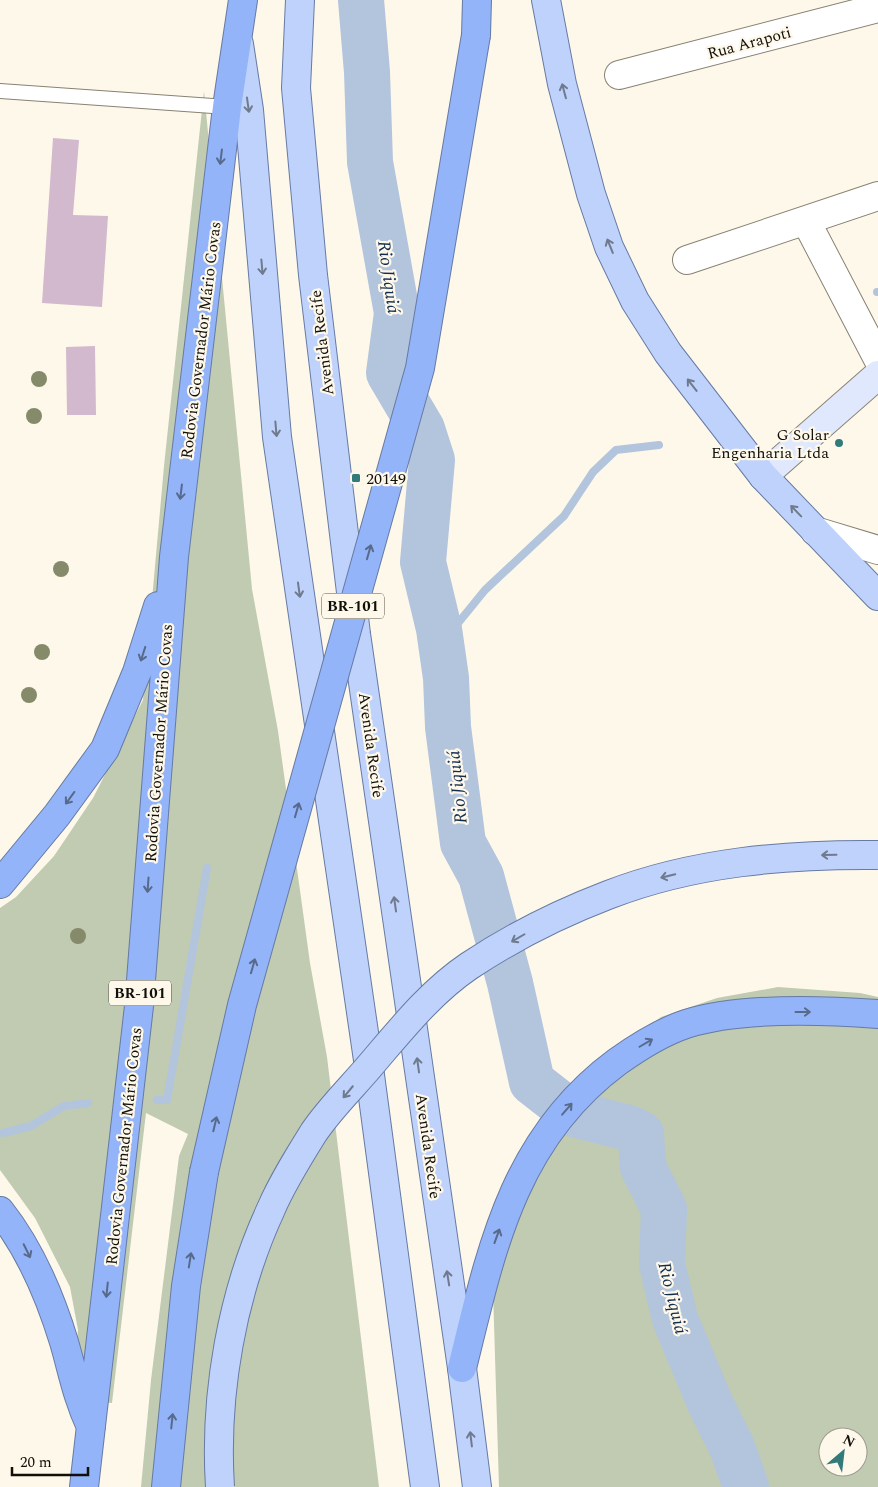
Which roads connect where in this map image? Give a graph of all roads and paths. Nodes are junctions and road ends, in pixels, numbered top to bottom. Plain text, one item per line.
1 (242, 0) edge
2 (300, 0) edge
3 (477, 0) edge
4 (546, 0) edge
5 (878, 8) edge
6 (238, 40) junction
7 (619, 75) dead end
8 (0, 91) edge
9 (227, 107) junction
10 (878, 196) edge
11 (806, 221) junction
12 (687, 260) dead end
13 (878, 359) edge
14 (878, 375) edge
15 (763, 476) junction
16 (816, 531) junction
17 (878, 550) edge
18 (174, 557) junction
19 (878, 596) edge
20 (878, 855) edge
21 (0, 884) edge
22 (878, 1014) edge
23 (0, 1211) edge
24 (462, 1368) junction
25 (92, 1428) junction
26 (84, 1487) edge
27 (166, 1487) edge
28 (220, 1487) edge
29 (425, 1487) edge
30 (477, 1487) edge

1 - 6 highway, Rodovia Governador Mário Covas / BR-101
24 -> 2 main road, Avenida Recife
27 -> 3 highway, BR-101, bridge
15 -> 4 main road
5 - 7 street, Rua Arapoti
6 - 9 highway, Rodovia Governador Mário Covas / BR-101
6 -> 29 main road
8 - 9 lane
9 -> 18 highway, Rodovia Governador Mário Covas / BR-101
10 - 11 street
11 - 12 street
11 - 13 street
14 - 15 street
16 -> 15 main road
16 - 17 street
16 - 19 main road
18 -> 21 highway
18 -> 25 highway, Rodovia Governador Mário Covas / BR-101
20 -> 28 main road, bridge
24 -> 22 highway
23 -> 25 highway
30 -> 24 main road, Avenida Recife
25 - 26 highway, Rodovia Governador Mário Covas / BR-101

